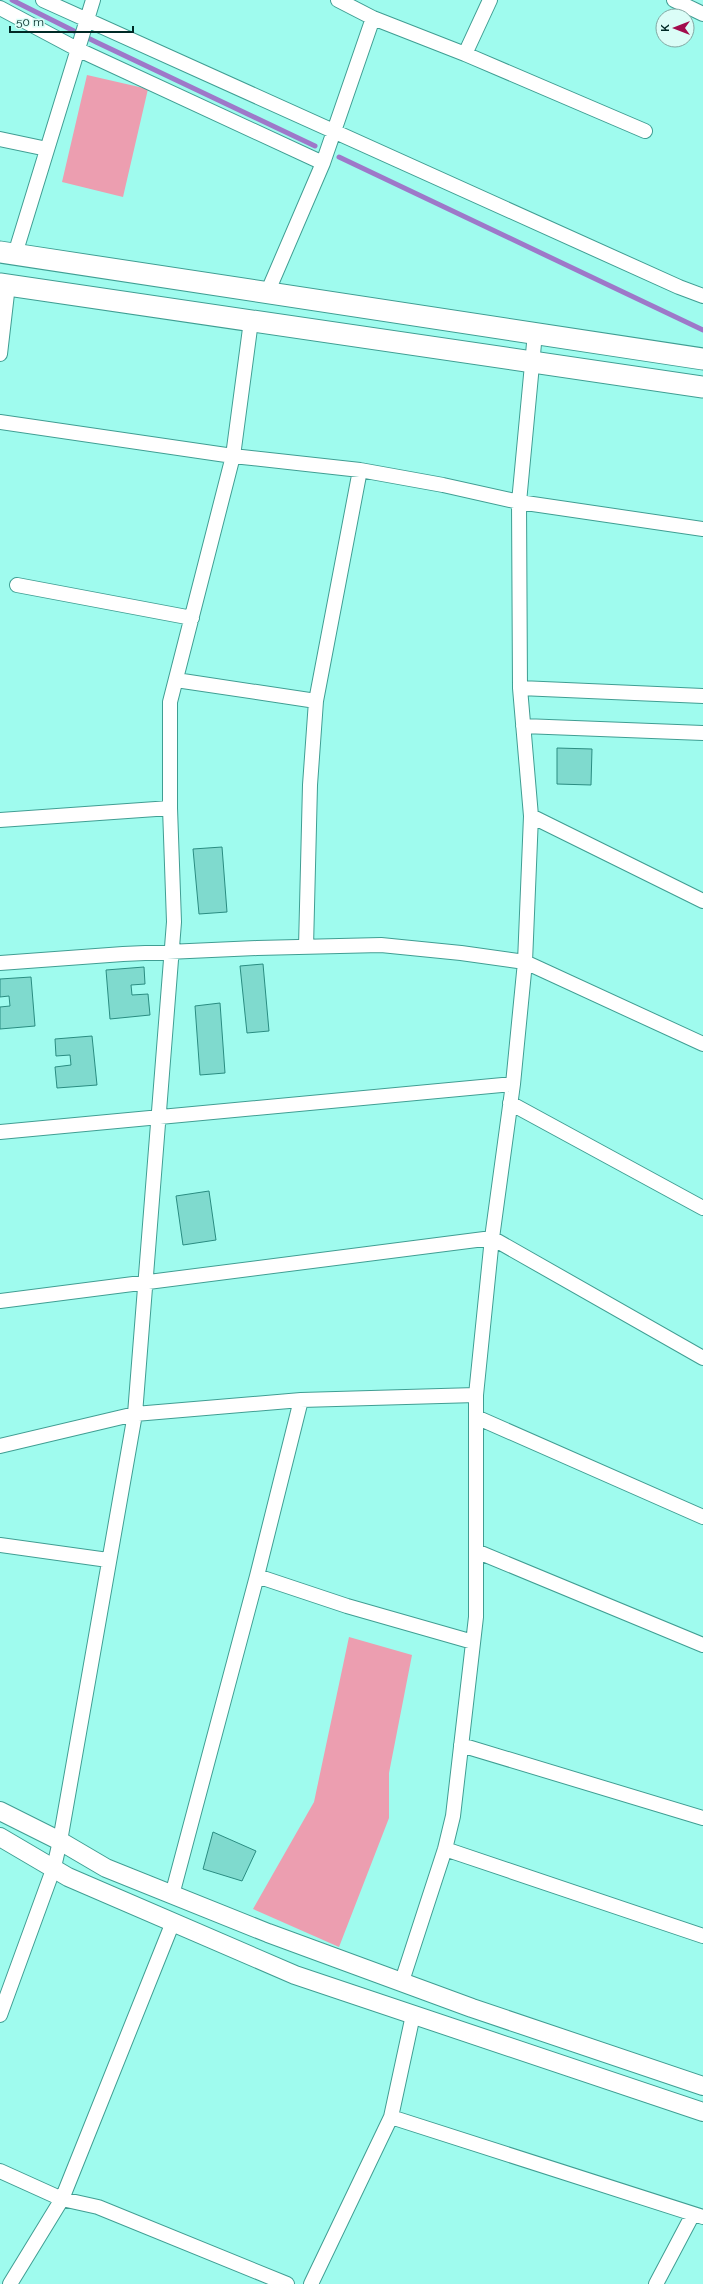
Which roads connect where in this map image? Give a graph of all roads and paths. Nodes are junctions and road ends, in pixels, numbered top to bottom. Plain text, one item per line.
1 (43, 0) edge
2 (93, 0) edge
3 (490, 0) edge
4 (674, 0) edge
5 (343, 1) edge
6 (689, 3) edge
7 (0, 8) edge
8 (703, 14) edge
9 (373, 18) junction
10 (86, 22) junction
11 (78, 46) junction
12 (465, 54) junction
13 (334, 130) junction
14 (645, 130) dead end
15 (0, 139) edge
16 (47, 149) junction
17 (323, 163) junction
18 (8, 253) edge
19 (4, 285) edge
20 (268, 291) junction
21 (703, 296) edge
22 (251, 321) junction
23 (535, 333) junction
24 (0, 354) edge
25 (703, 359) edge
26 (531, 362) junction
27 (703, 387) edge
28 (0, 422) edge
29 (232, 456) junction
30 (360, 470) junction
31 (520, 502) junction
32 (703, 529) edge
33 (17, 585) dead end
34 (192, 618) junction
35 (176, 680) junction
36 (520, 688) junction
37 (703, 696) edge
38 (316, 701) junction
39 (523, 726) junction
40 (703, 733) edge
41 (170, 808) junction
42 (531, 816) junction
43 (0, 820) edge
44 (703, 901) edge
45 (306, 947) junction
46 (172, 952) junction
47 (526, 962) junction
48 (0, 963) edge
49 (703, 1044) edge
50 (513, 1084) junction
51 (510, 1103) junction
52 (158, 1118) junction
53 (0, 1132) edge
54 (703, 1208) edge
55 (492, 1238) junction
56 (145, 1284) junction
57 (0, 1302) edge
58 (703, 1358) edge
59 (476, 1395) junction
60 (301, 1400) junction
61 (135, 1414) junction
62 (476, 1417) junction
63 (0, 1446) edge
64 (702, 1512) edge
65 (0, 1545) edge
66 (476, 1551) junction
67 (108, 1560) junction
68 (257, 1576) junction
69 (473, 1642) junction
70 (703, 1645) edge
71 (461, 1745) junction
72 (0, 1811) edge
73 (703, 1818) edge
74 (0, 1837) edge
75 (60, 1841) junction
76 (445, 1849) junction
77 (54, 1866) junction
78 (172, 1895) junction
79 (173, 1922) junction
80 (703, 1936) edge
81 (402, 1981) junction
82 (0, 2015) edge
83 (414, 2015) junction
84 (703, 2086) edge
85 (703, 2112) edge
86 (391, 2117) junction
87 (0, 2171) edge
88 (62, 2199) junction
89 (698, 2216) edge
90 (10, 2284) edge
91 (287, 2284) edge
92 (311, 2284) edge
93 (656, 2284) edge

1 - 10 street
2 - 10 street
3 - 12 street
4 - 6 street
5 - 9 street
6 - 8 street
7 - 11 street
9 - 12 street
9 - 13 street
10 - 11 street
10 - 13 street
11 - 16 street
11 - 17 street
12 - 14 street
13 - 17 street
13 - 21 street
15 - 16 street
16 - 18 street
17 - 20 street
18 - 20 main road
19 - 22 main road
19 - 24 street
20 - 23 main road
22 - 26 main road
22 - 29 street
23 - 25 main road
23 - 26 street
26 - 27 main road
26 - 31 street
28 - 29 street
29 - 30 street
29 - 34 street
30 - 31 street
30 - 38 street
31 - 32 street
31 - 36 street
33 - 34 street
34 - 35 street
35 - 38 street
35 - 41 street
36 - 37 street
36 - 39 street
38 - 45 street
39 - 40 street
39 - 42 street
41 - 43 street
41 - 46 street
42 - 44 street
42 - 47 street
45 - 46 street
45 - 47 street
46 - 48 street
46 - 52 street
47 - 49 street
47 - 50 street
50 - 51 street
50 - 52 street
51 - 54 street
51 - 55 street
52 - 53 street
52 - 56 street
55 - 56 street
55 - 58 street
55 - 59 street
56 - 57 street
56 - 61 street
59 - 60 street
59 - 62 street
60 - 61 street
60 - 68 street
61 - 63 street
61 - 67 street
62 - 64 street
62 - 66 street
65 - 67 street
66 - 69 street
66 - 70 street
67 - 75 street
68 - 69 street
68 - 78 street
69 - 71 street
71 - 73 street
71 - 76 street
72 - 75 street
74 - 77 street
75 - 77 street
75 - 78 street
76 - 80 street
76 - 81 street
77 - 79 street
77 - 82 street
78 - 81 street
79 - 83 street
79 - 88 street
81 - 84 street
83 - 85 street
83 - 86 street
86 - 89 street
86 - 92 street
87 - 88 street
88 - 90 street
88 - 91 street
89 - 93 street

